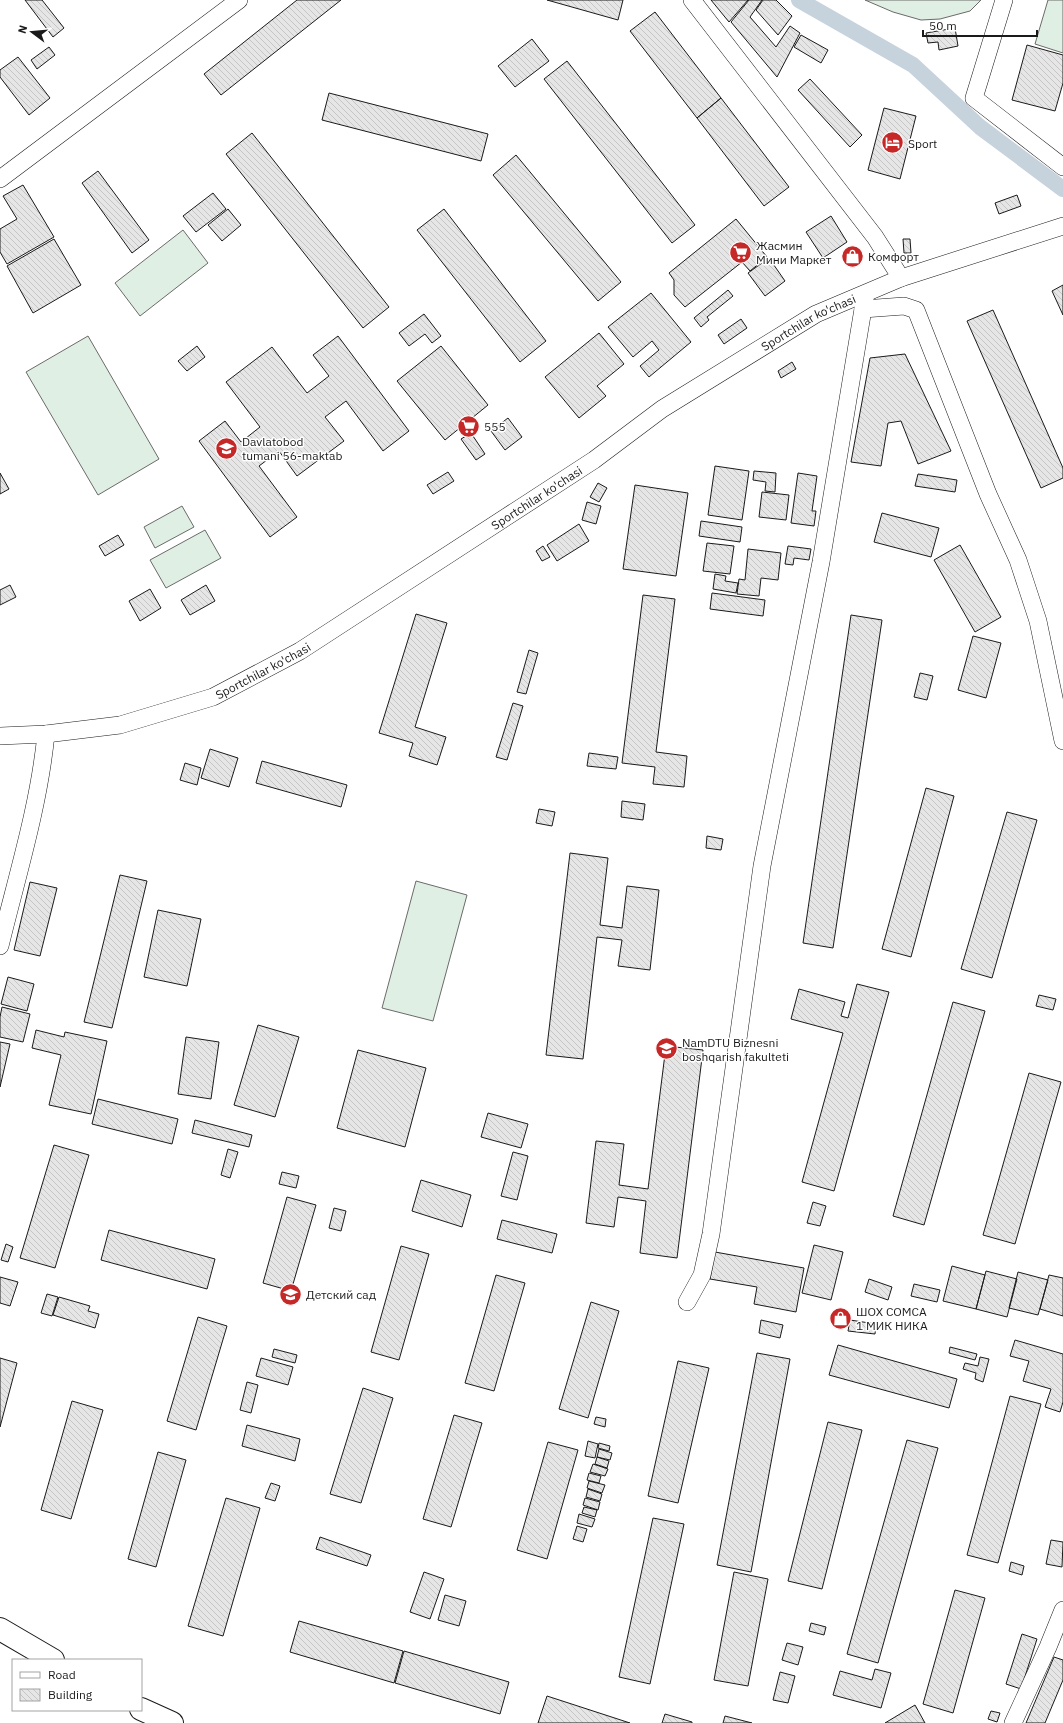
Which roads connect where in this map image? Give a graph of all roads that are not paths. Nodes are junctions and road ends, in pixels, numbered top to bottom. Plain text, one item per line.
1 (239, 0) edge
2 (692, 0) edge
3 (1004, 0) edge
4 (1063, 167) edge
5 (0, 179) edge
6 (1063, 226) edge
7 (901, 278) junction
8 (866, 292) junction
9 (863, 309) junction
10 (46, 734) junction
11 (0, 736) edge
12 (1063, 741) edge
13 (0, 946) edge
14 (687, 1302) dead end
15 (1063, 1610) edge
16 (0, 1629) edge
17 (52, 1659) edge
18 (142, 1709) edge
19 (172, 1723) edge
20 (1013, 1723) edge

1 - 5 street
2 - 7 street
3 - 4 street
6 - 7 street, Sportchilar ko'chasi
7 - 8 street, Sportchilar ko'chasi
8 - 9 street
8 - 10 street, Sportchilar ko'chasi
9 - 12 street
9 - 14 street
10 - 11 street, Sportchilar ko'chasi
10 - 13 street
15 - 20 street
16 - 17 main road
18 - 19 main road

